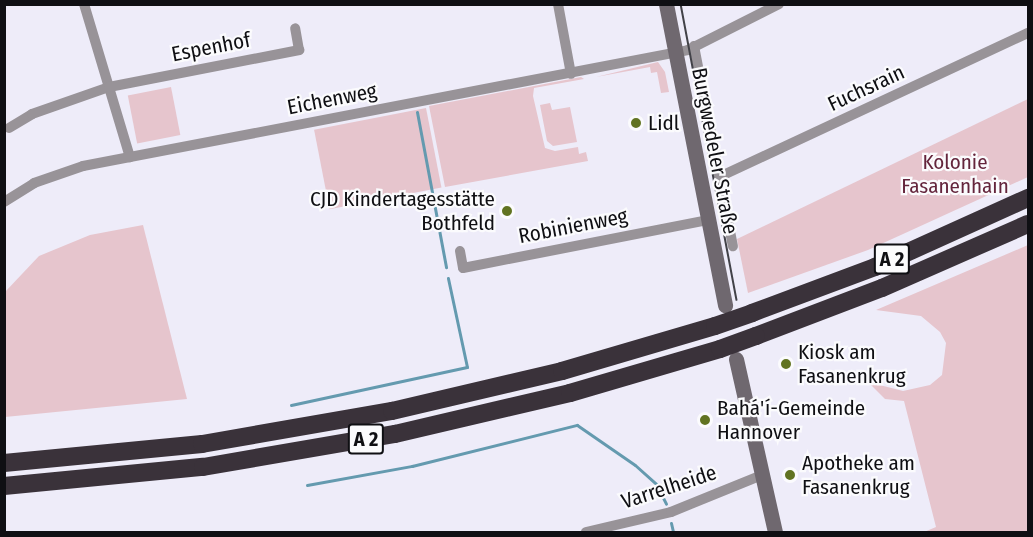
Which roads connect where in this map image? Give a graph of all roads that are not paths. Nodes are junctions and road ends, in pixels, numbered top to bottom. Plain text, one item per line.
1 (84, 4) edge
2 (558, 4) edge
3 (666, 4) edge
4 (779, 4) edge
5 (295, 28) dead end
6 (1029, 33) edge
7 (694, 46) junction
8 (674, 53) junction
9 (571, 74) junction
10 (109, 87) junction
11 (9, 128) dead end
12 (130, 157) junction
13 (719, 177) junction
14 (1029, 198) edge
15 (4, 202) edge
16 (707, 220) junction
17 (1029, 224) edge
18 (733, 246) dead end
19 (460, 251) dead end
20 (725, 305) dead end
21 (736, 359) dead end
22 (4, 463) edge
23 (762, 475) junction
24 (4, 486) edge
25 (586, 532) edge
26 (775, 532) edge

1 - 10 street
2 - 9 street
3 - 8 main road, Burgwedeler Straße
4 - 7 street, Eichenweg
5 - 10 street, Espenhof
6 - 13 street, Fuchsrain
7 - 8 street, Eichenweg
7 - 13 street, Burgwedeler Straße
8 - 9 street, Eichenweg
8 - 16 main road, Burgwedeler Straße
9 - 12 street, Eichenweg
10 - 11 street
10 - 12 street
12 - 15 street, Eichenweg
13 - 18 street, Burgwedeler Straße
14 - 22 highway, A 2, bridge
16 - 19 street, Robinienweg
16 - 20 main road, Burgwedeler Straße
17 - 24 highway, A 2, bridge
21 - 23 main road
23 - 25 street, Varrelheide
23 - 26 main road

